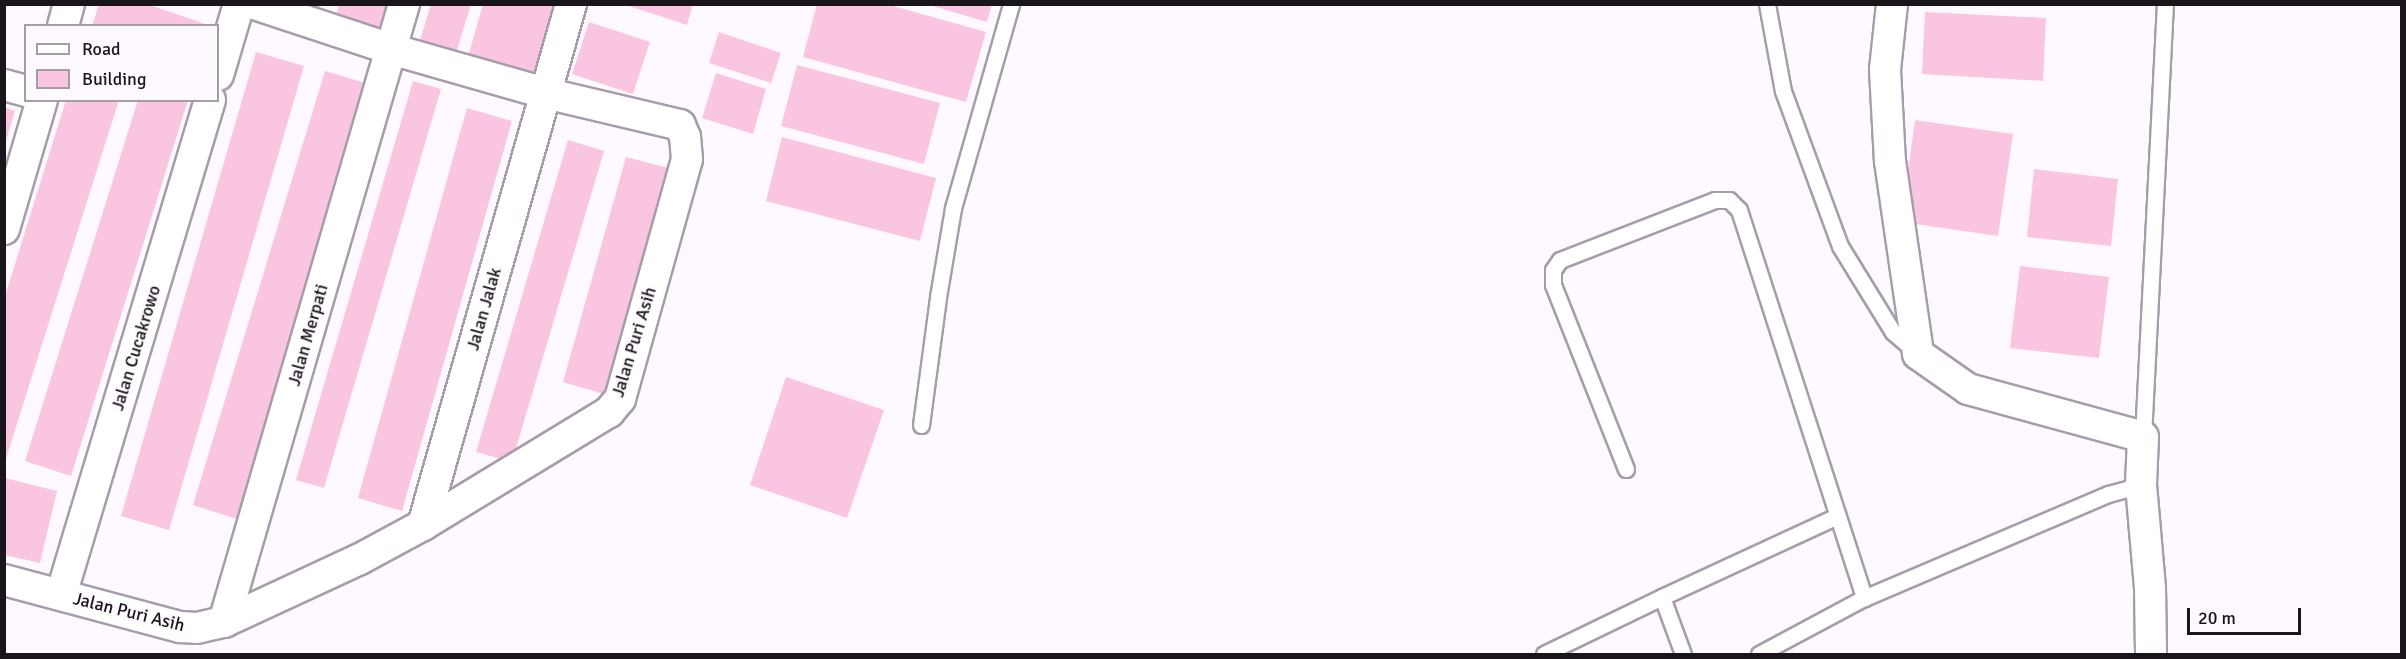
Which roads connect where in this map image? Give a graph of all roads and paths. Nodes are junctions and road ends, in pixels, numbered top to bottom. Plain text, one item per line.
1 (69, 4) edge
2 (238, 4) edge
3 (254, 4) edge
4 (404, 4) edge
5 (571, 4) edge
6 (1011, 4) edge
7 (1767, 4) edge
8 (1892, 4) edge
9 (2165, 4) edge
10 (64, 24) edge
11 (392, 49) junction
12 (219, 71) edge
13 (4, 85) edge
14 (24, 90) edge
15 (545, 93) junction
16 (41, 102) edge
17 (209, 102) edge
18 (4, 229) edge
19 (1918, 354) junction
20 (921, 425) dead end
21 (2143, 437) junction
22 (1626, 469) dead end
23 (2141, 485) junction
24 (1837, 516) junction
25 (423, 525) junction
26 (4, 580) edge
27 (61, 595) junction
28 (1662, 597) junction
29 (1864, 598) junction
30 (224, 622) junction
31 (1544, 654) edge
32 (1683, 654) edge
33 (1759, 654) edge
34 (2151, 654) edge

1 - 10 street
2 - 12 street
3 - 11 street, Jalan Puri Asih
4 - 11 street, Jalan Merpati
5 - 15 street, Jalan Jalak
6 - 20 lane
7 - 19 lane
8 - 19 street
9 - 21 lane
11 - 15 street, Jalan Puri Asih
11 - 30 street, Jalan Merpati
13 - 14 street
15 - 25 street, Jalan Jalak
15 - 25 street, Jalan Puri Asih
16 - 18 street
17 - 27 street, Jalan Cucakrowo
19 - 21 street
21 - 23 street
22 - 24 lane
23 - 29 lane
23 - 34 street
24 - 28 lane
24 - 29 lane
25 - 30 street, Jalan Puri Asih
26 - 27 street, Jalan Puri Asih
27 - 30 street, Jalan Puri Asih
28 - 31 lane
28 - 32 lane
29 - 33 lane

